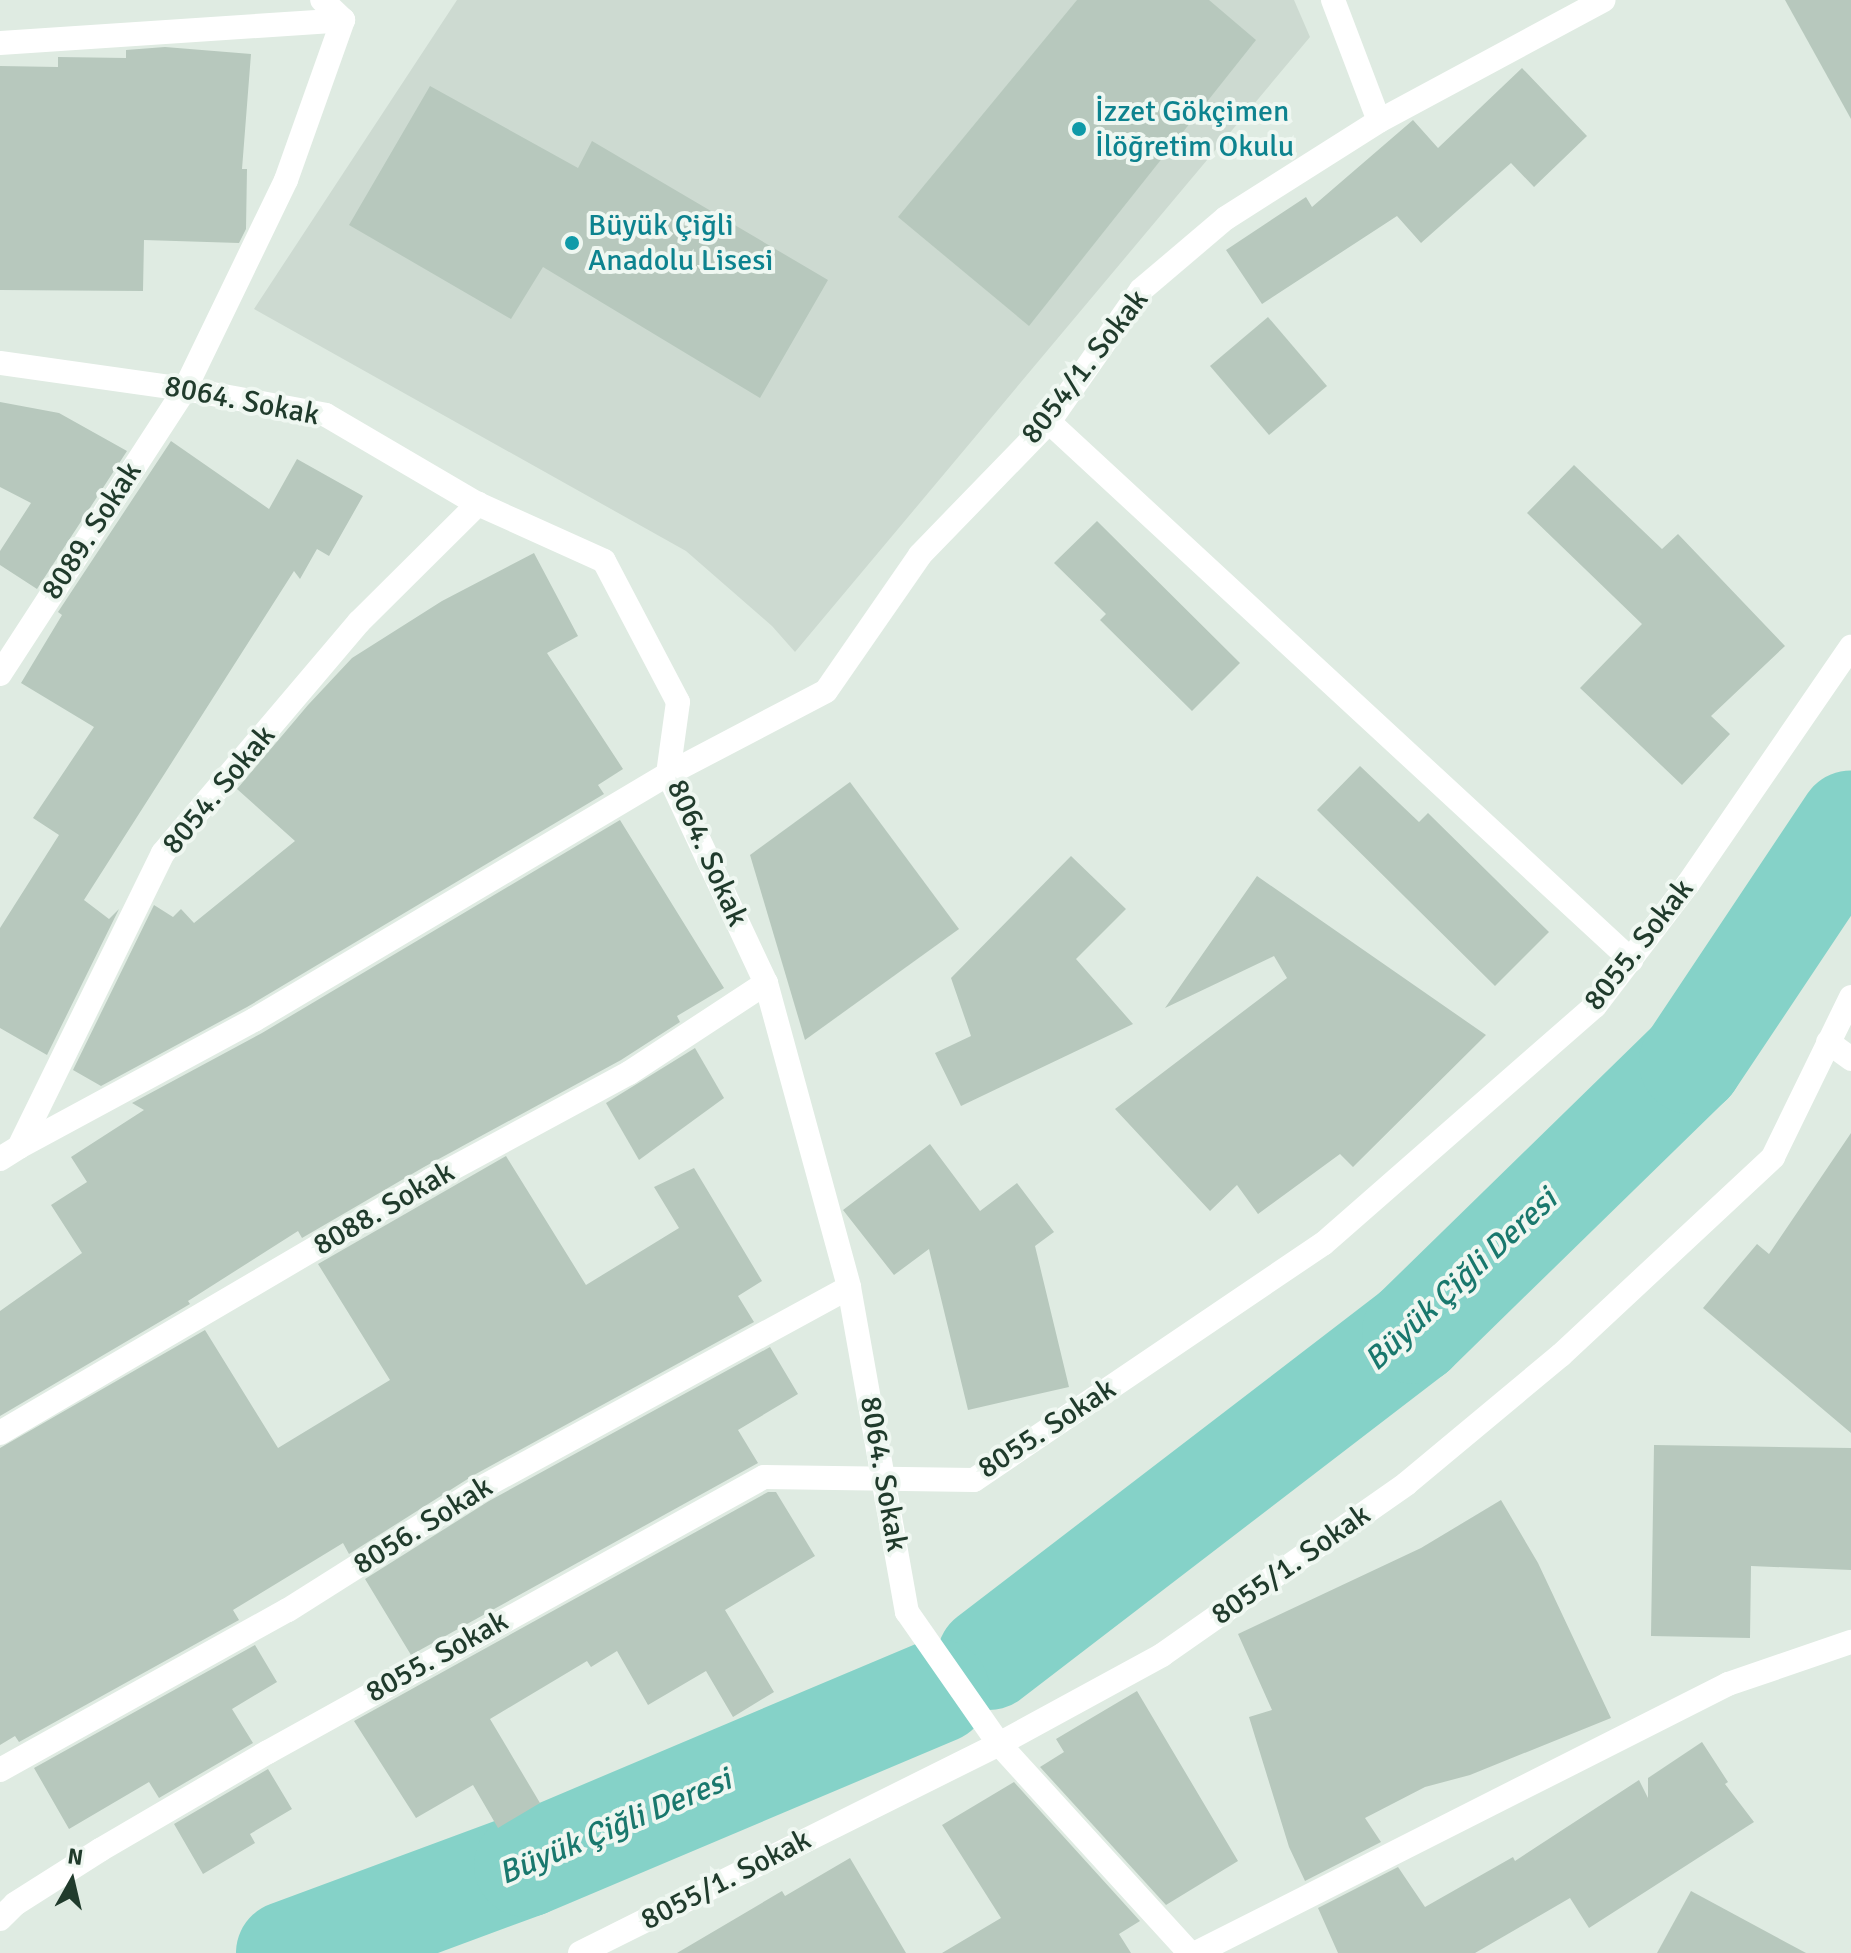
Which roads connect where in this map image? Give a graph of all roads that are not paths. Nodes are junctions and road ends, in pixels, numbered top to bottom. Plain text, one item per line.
1 (322, 0) edge
2 (1333, 0) edge
3 (1604, 0) edge
4 (343, 20) junction
5 (0, 43) edge
6 (1379, 121) junction
7 (0, 363) edge
8 (185, 389) junction
9 (1049, 422) junction
10 (478, 504) junction
11 (1851, 647) edge
12 (0, 674) edge
13 (668, 774) junction
14 (1631, 960) junction
15 (766, 983) junction
16 (1851, 997) edge
17 (1828, 1042) junction
18 (1851, 1059) edge
19 (9, 1153) edge
20 (849, 1287) junction
21 (0, 1433) edge
22 (884, 1478) junction
23 (1851, 1642) edge
24 (993, 1735) junction
25 (0, 1770) edge
26 (0, 1919) edge
27 (580, 1953) edge
28 (1190, 1953) edge
29 (1196, 1953) edge

1 - 4 street
2 - 6 street
3 - 6 street, 8054/1. Sokak
4 - 5 street
4 - 8 street, 8089. Sokak
6 - 9 street, 8054/1. Sokak
7 - 8 street, 8064. Sokak
8 - 10 street, 8064. Sokak
8 - 12 street, 8089. Sokak
9 - 13 street, 8054/1. Sokak
9 - 14 street
10 - 13 street, 8064. Sokak
10 - 19 street, 8054. Sokak
11 - 14 street, 8055. Sokak
13 - 15 street, 8064. Sokak
13 - 19 street, 8054/1. Sokak
14 - 22 street, 8055. Sokak
15 - 20 street, 8064. Sokak
15 - 21 street, 8088. Sokak
16 - 17 street, 8055/1. Sokak
17 - 18 street
17 - 24 street, 8055/1. Sokak
20 - 22 street, 8064. Sokak
20 - 25 street, 8056. Sokak
22 - 24 street, 8064. Sokak
22 - 26 street, 8055. Sokak
23 - 29 street
24 - 27 street, 8055/1. Sokak
24 - 28 street, 8064. Sokak

